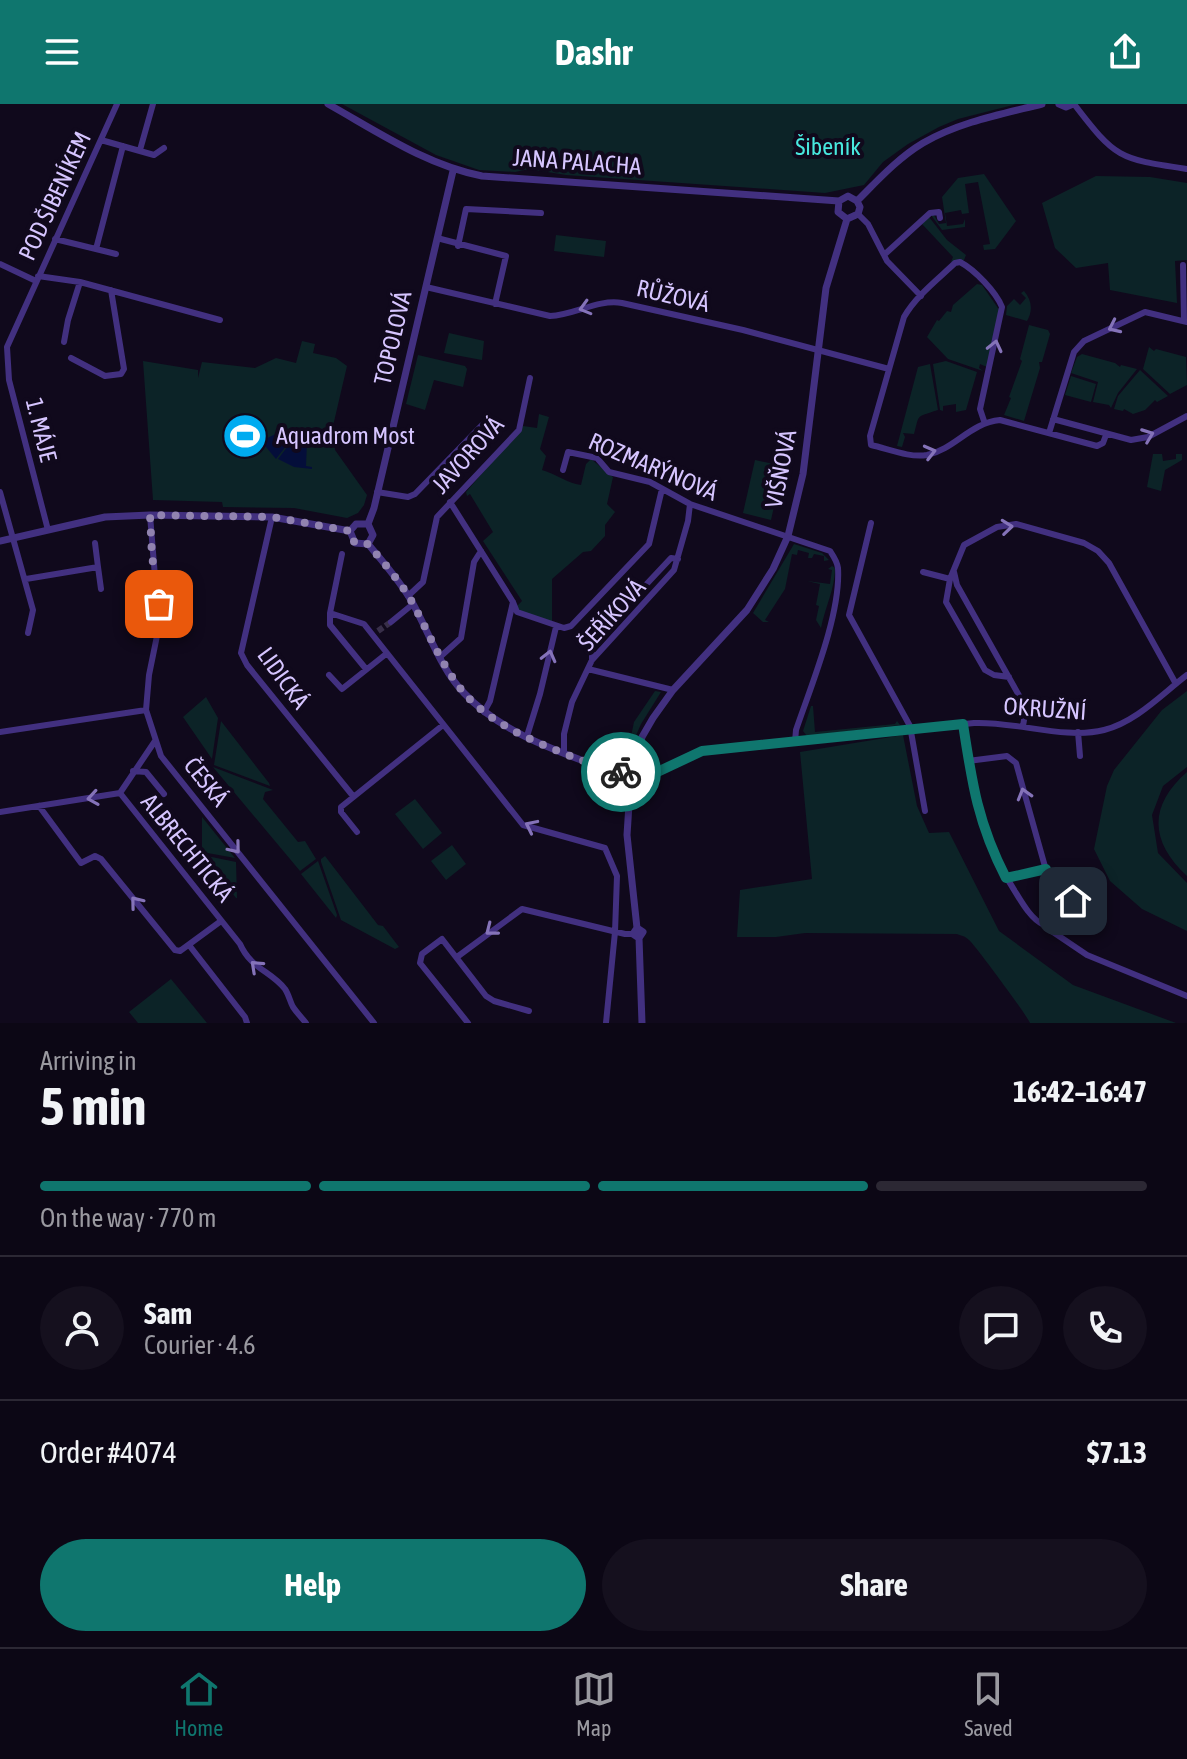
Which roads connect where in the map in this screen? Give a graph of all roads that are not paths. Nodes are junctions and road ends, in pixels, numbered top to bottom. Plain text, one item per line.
1 (117, 104) edge
2 (153, 104) edge
3 (328, 104) edge
4 (1042, 104) edge
5 (1059, 104) edge
6 (1074, 104) edge
7 (101, 140) junction
8 (123, 146) junction
9 (164, 148) dead end
10 (140, 150) junction
11 (1187, 169) edge
12 (453, 171) junction
13 (839, 201) junction
14 (857, 201) junction
15 (541, 213) dead end
16 (858, 214) junction
17 (940, 218) dead end
18 (847, 219) junction
19 (437, 238) junction
20 (55, 239) junction
21 (458, 245) junction
22 (96, 249) junction
23 (116, 254) dead end
24 (884, 255) junction
25 (0, 264) edge
26 (1183, 265) dead end
27 (37, 278) junction
28 (80, 282) junction
29 (426, 287) junction
30 (111, 290) junction
31 (921, 296) junction
32 (495, 304) junction
33 (220, 320) dead end
34 (1186, 321) edge
35 (64, 342) dead end
36 (4, 349) edge
37 (818, 349) junction
38 (71, 358) dead end
39 (889, 369) junction
40 (530, 378) dead end
41 (1187, 416) edge
42 (1053, 419) junction
43 (984, 421) junction
44 (483, 424) dead end
45 (1049, 433) junction
46 (1106, 435) junction
47 (563, 470) dead end
48 (662, 489) junction
49 (0, 492) edge
50 (377, 492) junction
51 (450, 502) junction
52 (690, 504) junction
53 (150, 515) junction
54 (272, 517) junction
55 (871, 523) dead end
56 (368, 524) junction
57 (48, 530) junction
58 (350, 531) junction
59 (788, 536) junction
60 (12, 538) junction
61 (0, 541) edge
62 (95, 543) dead end
63 (368, 544) junction
64 (481, 551) junction
65 (342, 554) dead end
66 (678, 559) junction
67 (98, 567) junction
68 (923, 572) dead end
69 (952, 576) junction
70 (26, 579) junction
71 (101, 589) dead end
72 (408, 596) junction
73 (513, 602) junction
74 (413, 604) junction
75 (330, 613) junction
76 (833, 613) junction
77 (849, 615) junction
78 (391, 622) tunnel mouth
79 (556, 627) junction
80 (28, 633) dead end
81 (386, 654) junction
82 (440, 657) junction
83 (592, 660) junction
84 (366, 669) junction
85 (588, 669) junction
86 (329, 675) dead end
87 (1187, 675) edge
88 (1009, 677) junction
89 (1176, 684) junction
90 (673, 690) junction
91 (146, 710) junction
92 (484, 712) junction
93 (55, 715) dead end
94 (56, 723) junction
95 (963, 724) junction
96 (443, 725) junction
97 (1023, 726) junction
98 (911, 730) junction
99 (0, 732) edge
100 (1078, 732) junction
101 (527, 736) junction
102 (155, 741) junction
103 (795, 742) junction
104 (564, 752) junction
105 (1080, 756) dead end
106 (637, 760) junction
107 (968, 761) junction
108 (133, 771) junction
109 (621, 775) junction
110 (651, 775) junction
111 (630, 789) junction
112 (120, 793) junction
113 (164, 794) dead end
114 (353, 796) junction
115 (39, 806) junction
116 (925, 811) dead end
117 (0, 812) edge
118 (357, 832) dead end
119 (1046, 869) junction
120 (1006, 878) junction
121 (221, 921) junction
122 (1041, 924) junction
123 (615, 932) junction
124 (636, 933) junction
125 (189, 945) junction
126 (457, 957) junction
127 (1187, 996) edge
128 (529, 1011) dead end
129 (247, 1023) edge
130 (306, 1023) edge
131 (374, 1023) edge
132 (468, 1023) edge
133 (606, 1023) edge
134 (642, 1023) edge

1 - 7 street, POD ŠIBENÍKEM
2 - 10 street
3 - 12 street, JANA PALACHA
4 - 14 street
5 - 6 street
6 - 11 street
7 - 8 street
7 - 20 street, POD ŠIBENÍKEM
8 - 10 street
8 - 22 street
9 - 10 street
12 - 13 street, JANA PALACHA
12 - 19 street, TOPOLOVÁ
13 - 14 street, JANA PALACHA
13 - 18 street
14 - 16 street
15 - 21 street
16 - 18 street
16 - 24 street
17 - 24 street
18 - 37 street, VIŠŇOVÁ
19 - 21 street
19 - 29 street, TOPOLOVÁ
20 - 22 street
20 - 27 street, POD ŠIBENÍKEM
21 - 32 street
22 - 23 street
24 - 31 street
25 - 27 street
26 - 34 street
27 - 28 street
27 - 36 street, POD ŠIBENÍKEM
28 - 30 street
28 - 35 street
29 - 32 street, RŮŽOVÁ
29 - 50 street, TOPOLOVÁ
30 - 33 street
30 - 38 street
31 - 39 street
43 -> 31 street
37 -> 32 street, RŮŽOVÁ
34 -> 42 street
36 - 57 street, 1. MÁJE
37 - 39 street, RŮŽOVÁ
37 - 59 street, VIŠŇOVÁ
39 -> 43 street
40 - 51 street, JAVOROVÁ
46 -> 41 street
42 - 45 street
42 - 46 street
43 - 45 street
44 - 50 street
45 - 46 street
47 - 48 street, ROZMARÝNOVÁ
48 - 52 street, ROZMARÝNOVÁ
48 - 79 street
49 - 60 street
50 - 56 street, TOPOLOVÁ
51 - 64 street
51 - 72 street, JAVOROVÁ
52 - 59 street, ROZMARÝNOVÁ
52 - 66 street, ŠEŘÍKOVÁ
53 - 54 street
53 - 57 street
53 - 91 street, ČESKÁ
54 - 58 street
54 - 114 street, LIDICKÁ
55 - 77 street
56 - 58 street
56 - 63 street, TOPOLOVÁ
57 - 60 street
58 - 63 street
59 - 76 street, ROZMARÝNOVÁ
59 - 90 street, VIŠŇOVÁ
60 - 61 street
60 - 70 street
62 - 67 street
63 - 72 street
64 - 73 street
64 - 82 street
65 - 75 street
66 - 83 street, ŠEŘÍKOVÁ
66 - 83 street
67 - 70 street
67 - 71 street
68 - 69 street
69 - 88 street
69 - 88 street
69 -> 89 street
70 - 80 street
72 - 74 street
73 - 79 street
73 - 92 street
74 - 78 street
74 - 82 street
75 - 81 street
75 - 84 street
76 - 77 street
76 - 103 street
77 - 98 street
101 -> 79 street
81 - 84 street
81 - 96 street
82 - 92 street
83 - 85 street, ŠEŘÍKOVÁ
84 - 86 street
85 - 90 street
85 - 104 street, ŠEŘÍKOVÁ
87 - 89 street, OKRUŽNÍ
88 - 97 street
89 - 100 street, OKRUŽNÍ
90 - 106 street, VIŠŇOVÁ
91 - 94 street
91 - 102 street, ČESKÁ
92 - 101 street
93 - 94 street
94 - 99 street
95 - 97 street, OKRUŽNÍ
95 - 98 street, OKRUŽNÍ
95 - 107 street
96 - 114 street
123 -> 96 street
97 - 100 street, OKRUŽNÍ
98 - 103 street, OKRUŽNÍ
98 - 116 street
100 - 105 street
101 - 104 street
102 - 108 street
102 -> 131 street, ČESKÁ
103 - 110 street, OKRUŽNÍ
104 - 109 street
106 - 109 street
106 - 110 street
119 -> 107 street
107 - 120 street
108 - 112 street
108 - 113 street
109 - 111 street
110 - 111 street
111 - 124 street
112 -> 115 street, ALBRECHTICKÁ
112 - 121 street, ALBRECHTICKÁ
114 - 118 street
115 - 117 street, ALBRECHTICKÁ
125 -> 115 street
119 - 120 street
119 - 122 street
120 - 122 street
121 - 125 street, ALBRECHTICKÁ
130 -> 121 street
122 - 127 street
123 - 124 street
123 -> 126 street
123 - 133 street
124 - 134 street
125 - 129 street
126 - 128 street
126 - 132 street

